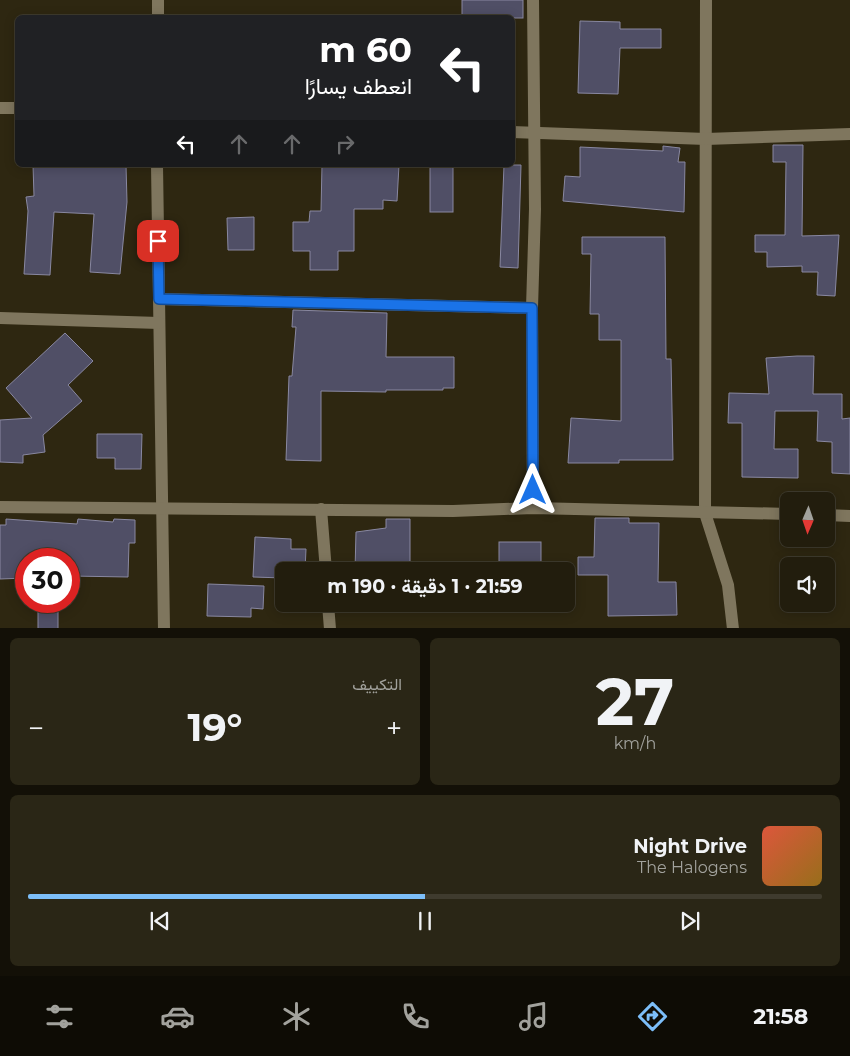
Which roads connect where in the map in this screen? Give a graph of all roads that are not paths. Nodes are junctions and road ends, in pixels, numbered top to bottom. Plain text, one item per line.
1 (158, 0) edge
2 (533, 0) edge
3 (706, 0) edge
4 (158, 15) edge
5 (0, 108) edge
6 (15, 108) edge
7 (515, 132) edge
8 (533, 132) junction
9 (850, 134) edge
10 (706, 139) junction
11 (157, 167) edge
12 (159, 299) junction
13 (532, 308) junction
14 (0, 318) edge
15 (159, 323) junction
16 (0, 507) edge
17 (533, 508) junction
18 (321, 509) junction
19 (162, 510) junction
20 (705, 513) junction
21 (780, 514) edge
22 (835, 515) edge
23 (850, 516) edge
24 (325, 562) edge
25 (329, 612) edge
26 (164, 628) edge
27 (330, 628) edge
28 (733, 628) edge

1 - 4 street
2 - 8 street
3 - 10 street
5 - 6 street
7 - 8 street
8 - 10 street
8 - 13 street
9 - 10 street
10 - 20 street
11 - 12 street
12 - 13 street
12 - 15 street
13 - 17 street
14 - 15 street
15 - 19 street
16 - 19 street
17 - 18 street
17 - 20 street
18 - 19 street
18 - 24 street
19 - 26 street
20 - 21 street
20 - 28 street
22 - 23 street
25 - 27 street

